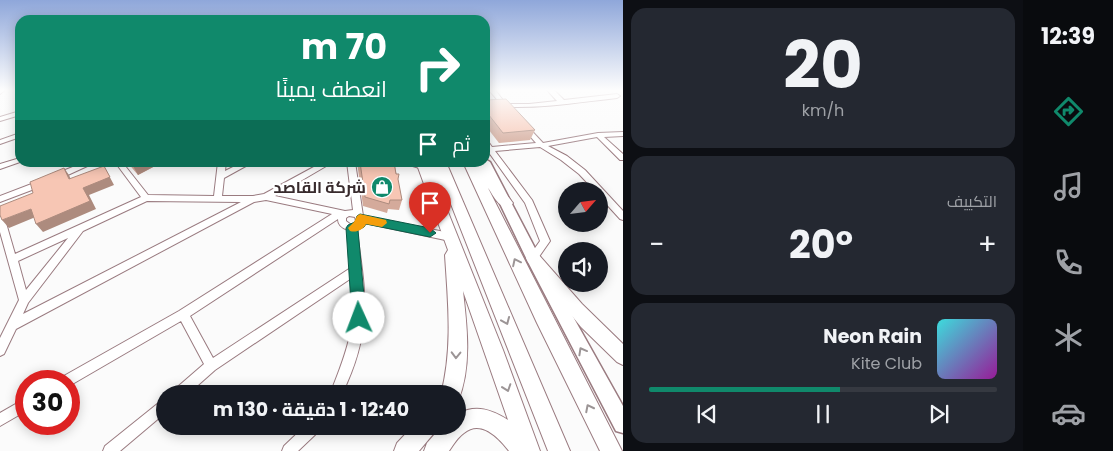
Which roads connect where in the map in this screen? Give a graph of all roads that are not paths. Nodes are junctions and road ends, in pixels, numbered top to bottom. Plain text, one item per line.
1 (15, 114) edge
2 (0, 119) edge
3 (522, 124) edge
4 (623, 134) edge
5 (598, 136) junction
6 (15, 137) edge
7 (0, 142) edge
8 (490, 145) edge
9 (541, 145) junction
10 (490, 149) edge
11 (623, 158) edge
12 (15, 162) edge
13 (0, 167) edge
14 (80, 167) edge
15 (122, 167) edge
16 (222, 167) edge
17 (240, 167) edge
18 (321, 167) edge
19 (352, 167) edge
20 (425, 167) edge
21 (426, 167) edge
22 (442, 167) edge
23 (471, 167) edge
24 (479, 167) edge
25 (488, 167) edge
26 (221, 176) junction
27 (266, 197) junction
28 (146, 198) junction
29 (0, 199) edge
30 (218, 199) junction
31 (253, 199) junction
32 (506, 203) junction
33 (611, 203) junction
34 (623, 203) edge
35 (342, 214) junction
36 (0, 216) edge
37 (359, 217) junction
38 (623, 217) edge
39 (465, 224) junction
40 (80, 228) junction
41 (352, 228) junction
42 (450, 237) junction
43 (4, 245) edge
44 (533, 258) junction
45 (13, 259) junction
46 (356, 270) junction
47 (24, 300) junction
48 (183, 314) junction
49 (12, 325) junction
50 (0, 350) edge
51 (623, 356) edge
52 (210, 366) junction
53 (80, 373) edge
54 (188, 385) edge
55 (340, 385) edge
56 (454, 385) edge
57 (15, 411) edge
58 (156, 413) edge
59 (0, 420) edge
60 (466, 420) edge
61 (623, 424) edge
62 (305, 435) edge
63 (419, 435) edge
64 (449, 435) edge
65 (110, 451) edge
66 (289, 451) edge
67 (405, 451) edge
68 (435, 451) edge
69 (521, 451) edge
70 (528, 451) edge
71 (559, 451) edge
72 (611, 451) edge

1 - 2 street
3 - 9 street
4 - 5 street
5 - 9 street
5 - 11 street
6 - 7 street
8 - 9 street
9 - 33 street
10 - 44 street
12 - 13 street
14 - 29 street
15 - 28 street
16 - 26 street
17 - 26 street
18 - 27 street
19 - 37 street
20 - 42 main road
21 - 39 main road
22 - 39 main road
72 -> 23 main road
24 - 32 main road
25 - 32 main road
26 - 30 street
27 - 31 street
27 - 35 street
28 - 30 street
28 - 40 street
30 - 31 street
31 - 49 street
32 - 44 main road
33 - 34 street
33 - 38 street
35 - 37 street
35 - 41 street
35 - 48 street
36 - 43 street
37 - 41 street
37 - 42 street
39 -> 71 main road
40 - 45 street
40 - 47 street
41 - 46 street
42 -> 56 main road
42 -> 70 main road
43 - 45 street
44 - 51 main road
61 -> 44 main road
45 - 47 street
46 - 52 street
46 - 55 street
47 - 49 street
48 - 52 street
48 - 53 street
49 - 50 street
52 - 54 street
57 - 59 street
58 - 65 street
60 - 69 main road
62 - 66 street
63 - 67 main road
64 - 68 main road

